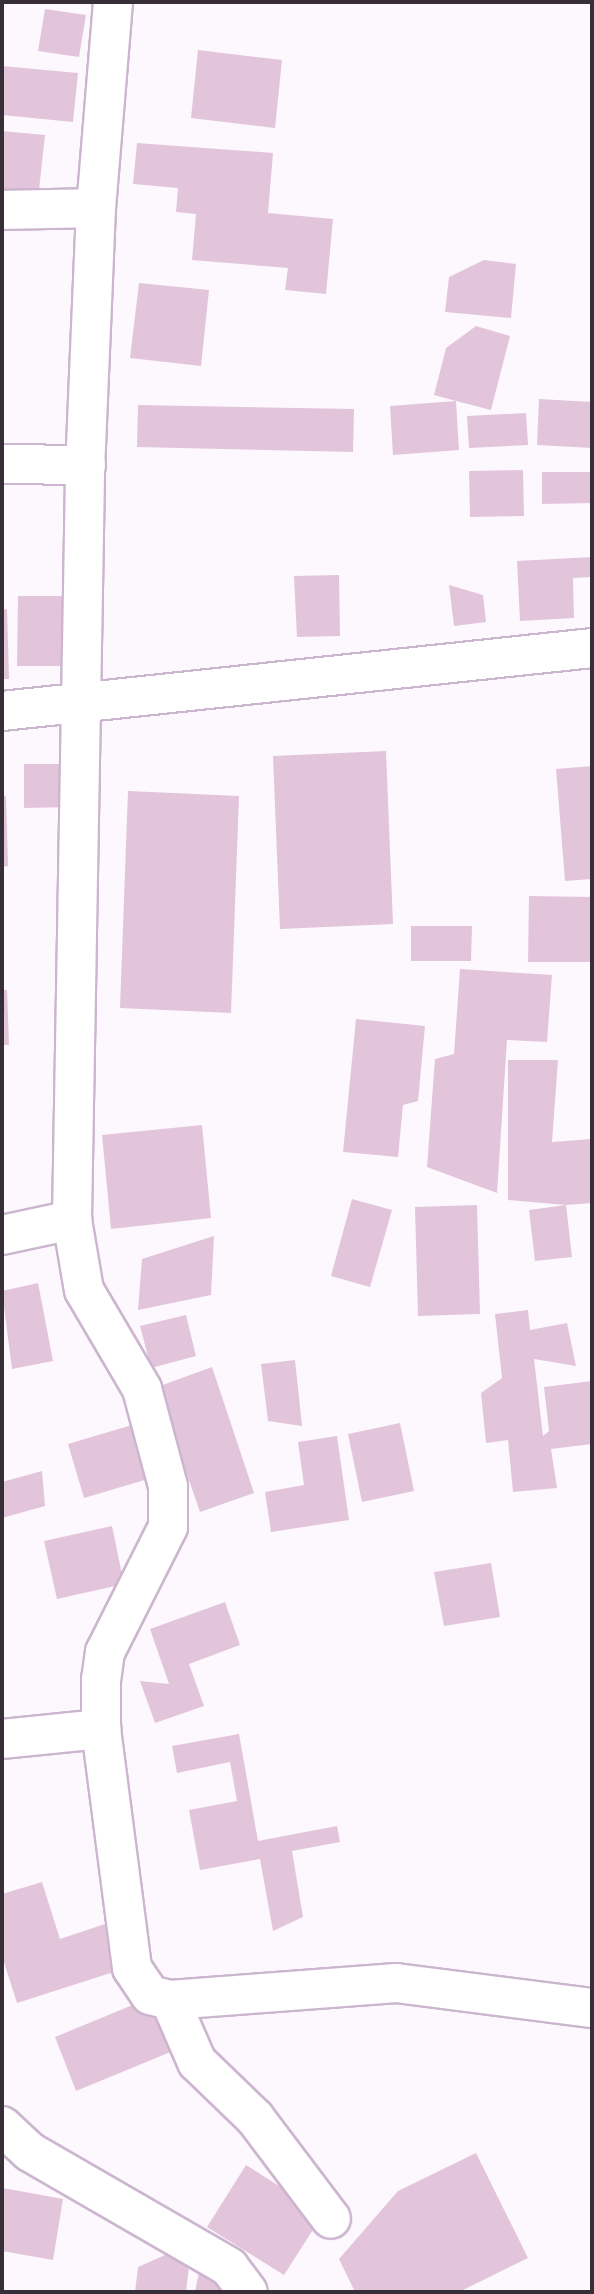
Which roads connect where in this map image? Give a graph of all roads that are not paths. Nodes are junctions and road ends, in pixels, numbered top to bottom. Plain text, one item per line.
1 (113, 2) edge
2 (96, 208) junction
3 (2, 210) edge
4 (2, 464) edge
5 (86, 465) junction
6 (592, 648) edge
7 (85, 700) junction
8 (2, 711) edge
9 (72, 1220) junction
10 (2, 1235) edge
11 (101, 1729) junction
12 (2, 1739) edge
13 (170, 2000) junction
14 (592, 2008) edge
15 (2, 2126) edge
16 (331, 2219) dead end
17 (248, 2292) edge

1 - 2 street
2 - 3 street
2 - 5 street
4 - 5 street
5 - 7 street
6 - 7 street
7 - 8 street
7 - 9 street
9 - 10 street
9 - 11 street
11 - 12 street
11 - 13 street
13 - 14 street
13 - 16 street
15 - 17 street

